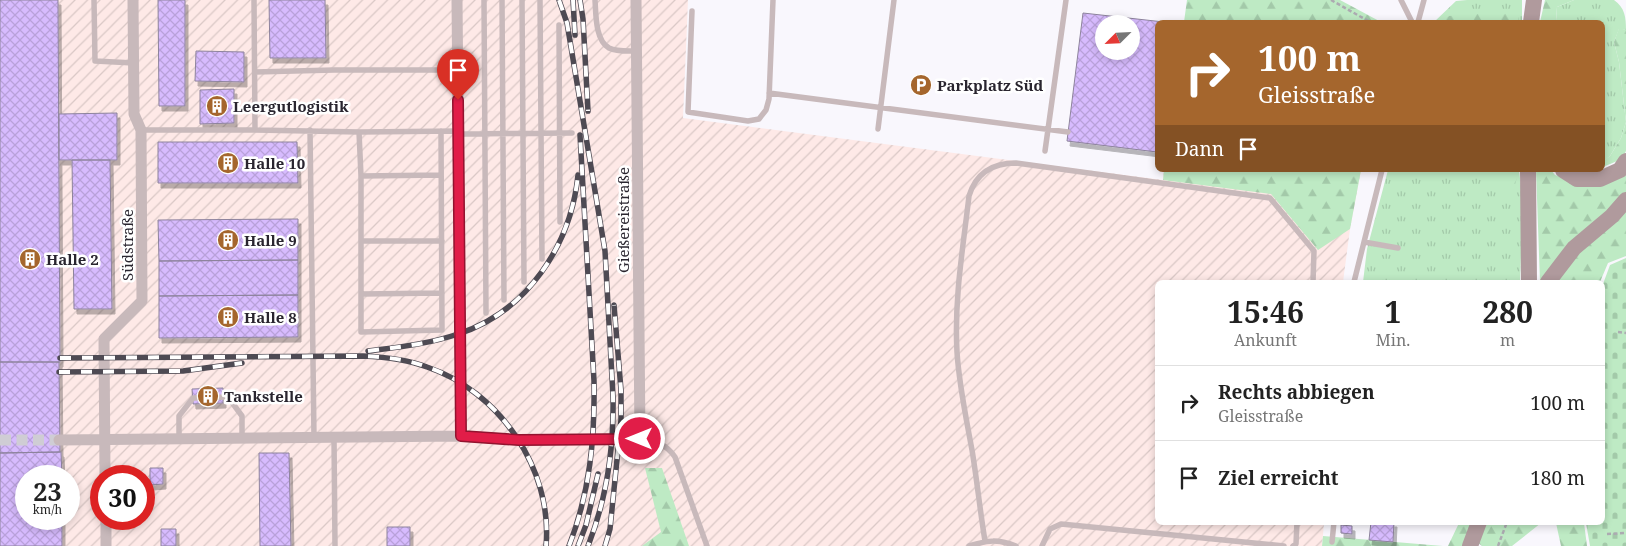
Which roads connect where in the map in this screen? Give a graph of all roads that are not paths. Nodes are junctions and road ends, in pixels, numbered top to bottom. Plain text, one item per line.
1 (94, 0) edge
2 (133, 0) edge
3 (254, 0) edge
4 (457, 0) edge
5 (484, 0) edge
6 (502, 0) edge
7 (522, 0) edge
8 (540, 0) edge
9 (595, 0) edge
10 (636, 0) edge
11 (774, 0) edge
12 (894, 0) edge
13 (1066, 0) edge
14 (1401, 0) edge
15 (1424, 0) edge
16 (1534, 0) edge
17 (692, 11) dead end
18 (1411, 20) edge
19 (1419, 20) edge
20 (1531, 20) edge
21 (559, 24) dead end
22 (637, 51) junction
23 (134, 63) junction
24 (457, 70) junction
25 (254, 72) junction
26 (769, 93) junction
27 (880, 107) junction
28 (878, 129) dead end
29 (1049, 129) junction
30 (141, 130) junction
31 (255, 130) junction
32 (310, 130) junction
33 (441, 131) junction
34 (359, 132) junction
35 (459, 132) junction
36 (1068, 132) dead end
37 (541, 133) junction
38 (560, 133) junction
39 (572, 133) dead end
40 (484, 134) junction
41 (503, 134) junction
42 (523, 134) junction
43 (1046, 151) dead end
44 (1626, 161) edge
45 (1382, 172) edge
46 (1528, 172) edge
47 (1566, 172) edge
48 (441, 175) junction
49 (361, 176) junction
50 (1626, 200) edge
51 (560, 222) dead end
52 (361, 241) junction
53 (442, 241) junction
54 (1364, 242) junction
55 (1398, 248) dead end
56 (542, 259) dead end
57 (1313, 280) edge
58 (1354, 280) edge
59 (1529, 280) edge
60 (1550, 280) edge
61 (524, 282) dead end
62 (442, 293) junction
63 (361, 294) junction
64 (504, 300) dead end
65 (486, 313) dead end
66 (461, 436) junction
67 (314, 437) junction
68 (334, 437) junction
69 (179, 438) junction
70 (242, 438) junction
71 (105, 439) junction
72 (640, 439) junction
73 (60, 440) tunnel mouth
74 (105, 465) edge
75 (1297, 525) edge
76 (1334, 525) edge
77 (1478, 525) edge
78 (106, 530) edge
79 (985, 541) junction
80 (1332, 542) dead end
81 (106, 546) edge
82 (335, 546) edge
83 (707, 546) edge
84 (970, 546) edge
85 (1016, 546) edge
86 (1042, 546) edge
87 (1284, 546) edge
88 (1293, 546) edge
89 (1470, 546) edge

1 - 23 lane
2 - 23 street, Südstraße
3 - 25 lane
4 - 24 street
5 - 40 lane
6 - 41 lane
7 - 42 lane
8 - 37 lane
9 - 22 lane
10 - 22 street, Gießereistraße
11 - 26 lane
12 - 27 lane
13 - 29 lane
14 - 18 lane
15 - 19 lane
16 - 20 main road
17 - 26 lane
21 - 38 lane
22 - 72 street, Gießereistraße
23 - 30 street, Südstraße
24 - 25 lane
24 - 35 street
25 - 31 lane
26 - 27 lane
27 - 28 lane
27 - 29 lane
29 - 36 lane
29 - 43 lane
30 - 31 lane
30 - 71 street, Südstraße
31 - 32 lane
32 - 34 lane
32 - 67 lane
33 - 34 lane
33 - 35 lane
33 - 48 lane
34 - 49 lane
35 - 40 lane
35 - 66 street
37 - 38 lane
37 - 42 lane
37 - 56 lane
38 - 39 lane
38 - 51 lane
40 - 41 lane
40 - 65 lane
41 - 42 lane
41 - 64 lane
42 - 61 lane
44 - 47 main road
45 - 54 lane
46 - 59 main road
48 - 49 lane
48 - 53 lane
49 - 52 lane
50 - 60 main road
52 - 53 lane
52 - 63 lane
53 - 62 lane
54 - 55 lane
54 - 58 lane
57 - 79 lane
62 - 63 lane
62 - 63 lane
66 - 68 street
66 - 72 street
67 - 68 street
67 - 70 street
68 - 82 lane
69 - 70 street
69 - 70 lane
69 - 71 street
71 - 73 street
71 - 74 street, Südstraße
72 - 83 lane
75 - 88 lane
76 - 80 lane
77 - 89 main road
78 - 81 street
79 - 84 lane
79 - 85 lane
86 - 87 lane

